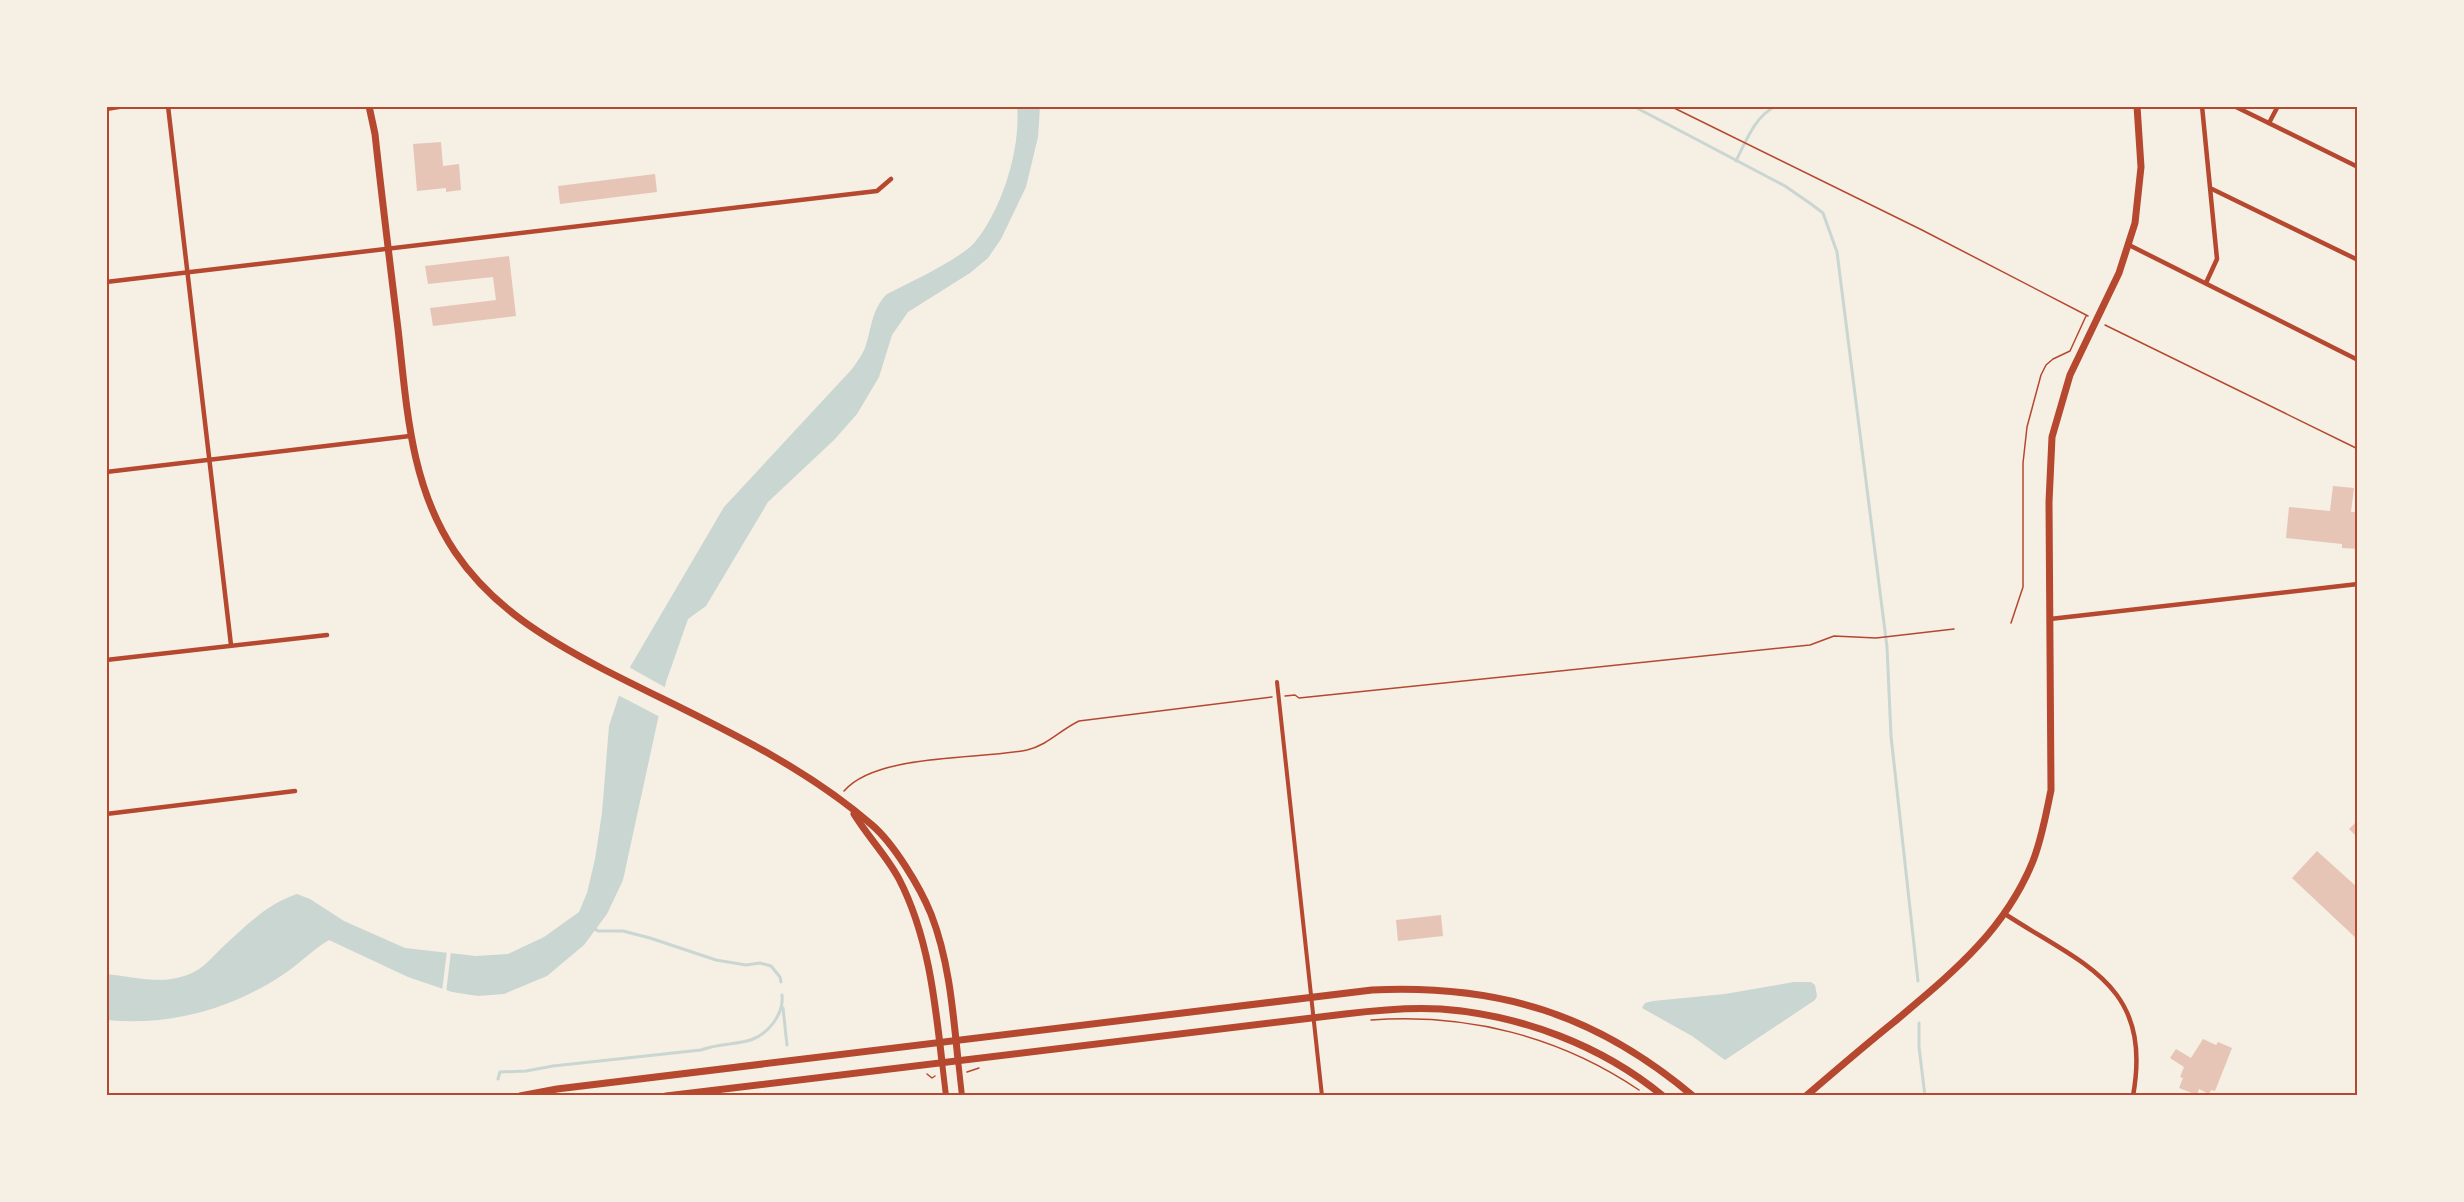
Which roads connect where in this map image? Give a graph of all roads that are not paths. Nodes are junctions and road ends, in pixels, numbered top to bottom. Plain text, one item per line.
1 (125, 106) edge
2 (168, 106) edge
3 (369, 106) edge
4 (2137, 106) edge
5 (2202, 106) edge
6 (2234, 106) edge
7 (2278, 106) edge
8 (106, 109) edge
9 (2269, 123) junction
10 (2358, 167) edge
11 (891, 179) dead end
12 (2212, 189) junction
13 (2129, 245) junction
14 (388, 249) junction
15 (2358, 260) edge
16 (188, 273) junction
17 (106, 282) edge
18 (2206, 283) junction
19 (2358, 360) edge
20 (410, 436) junction
21 (210, 460) junction
22 (106, 472) edge
23 (2358, 584) edge
24 (2050, 619) junction
25 (327, 635) dead end
26 (231, 645) junction
27 (106, 660) edge
28 (1277, 682) dead end
29 (295, 791) dead end
30 (851, 810) junction
31 (106, 814) edge
32 (2005, 914) junction
33 (956, 1039) junction
34 (939, 1041) junction
35 (958, 1060) junction
36 (942, 1062) junction
37 (520, 1095) edge
38 (666, 1095) edge
39 (946, 1095) edge
40 (962, 1095) edge
41 (1322, 1095) edge
42 (1663, 1095) edge
43 (1693, 1095) edge
44 (1806, 1095) edge
45 (2133, 1095) edge

1 - 8 street
2 - 16 street
3 - 14 main road
4 - 13 main road
5 - 12 street
6 - 9 street
7 - 9 street
9 - 10 street
11 - 14 street
12 - 15 street
12 - 18 street
13 - 18 street
13 - 24 main road
14 - 16 street
14 - 20 main road
16 - 17 street
16 - 21 street
18 - 19 street
20 - 21 street
20 - 30 main road
21 - 22 street
21 - 26 street
23 - 24 street
24 - 32 main road
25 - 26 street
26 - 27 street
28 - 41 street
29 - 31 street
30 - 33 main road
30 - 34 main road
32 - 44 main road
32 - 45 street
33 - 34 main road
33 - 35 main road
33 - 43 main road
34 - 36 main road
34 - 37 main road
35 - 36 main road
35 - 40 street
35 - 42 main road
36 - 38 main road
36 - 39 street

